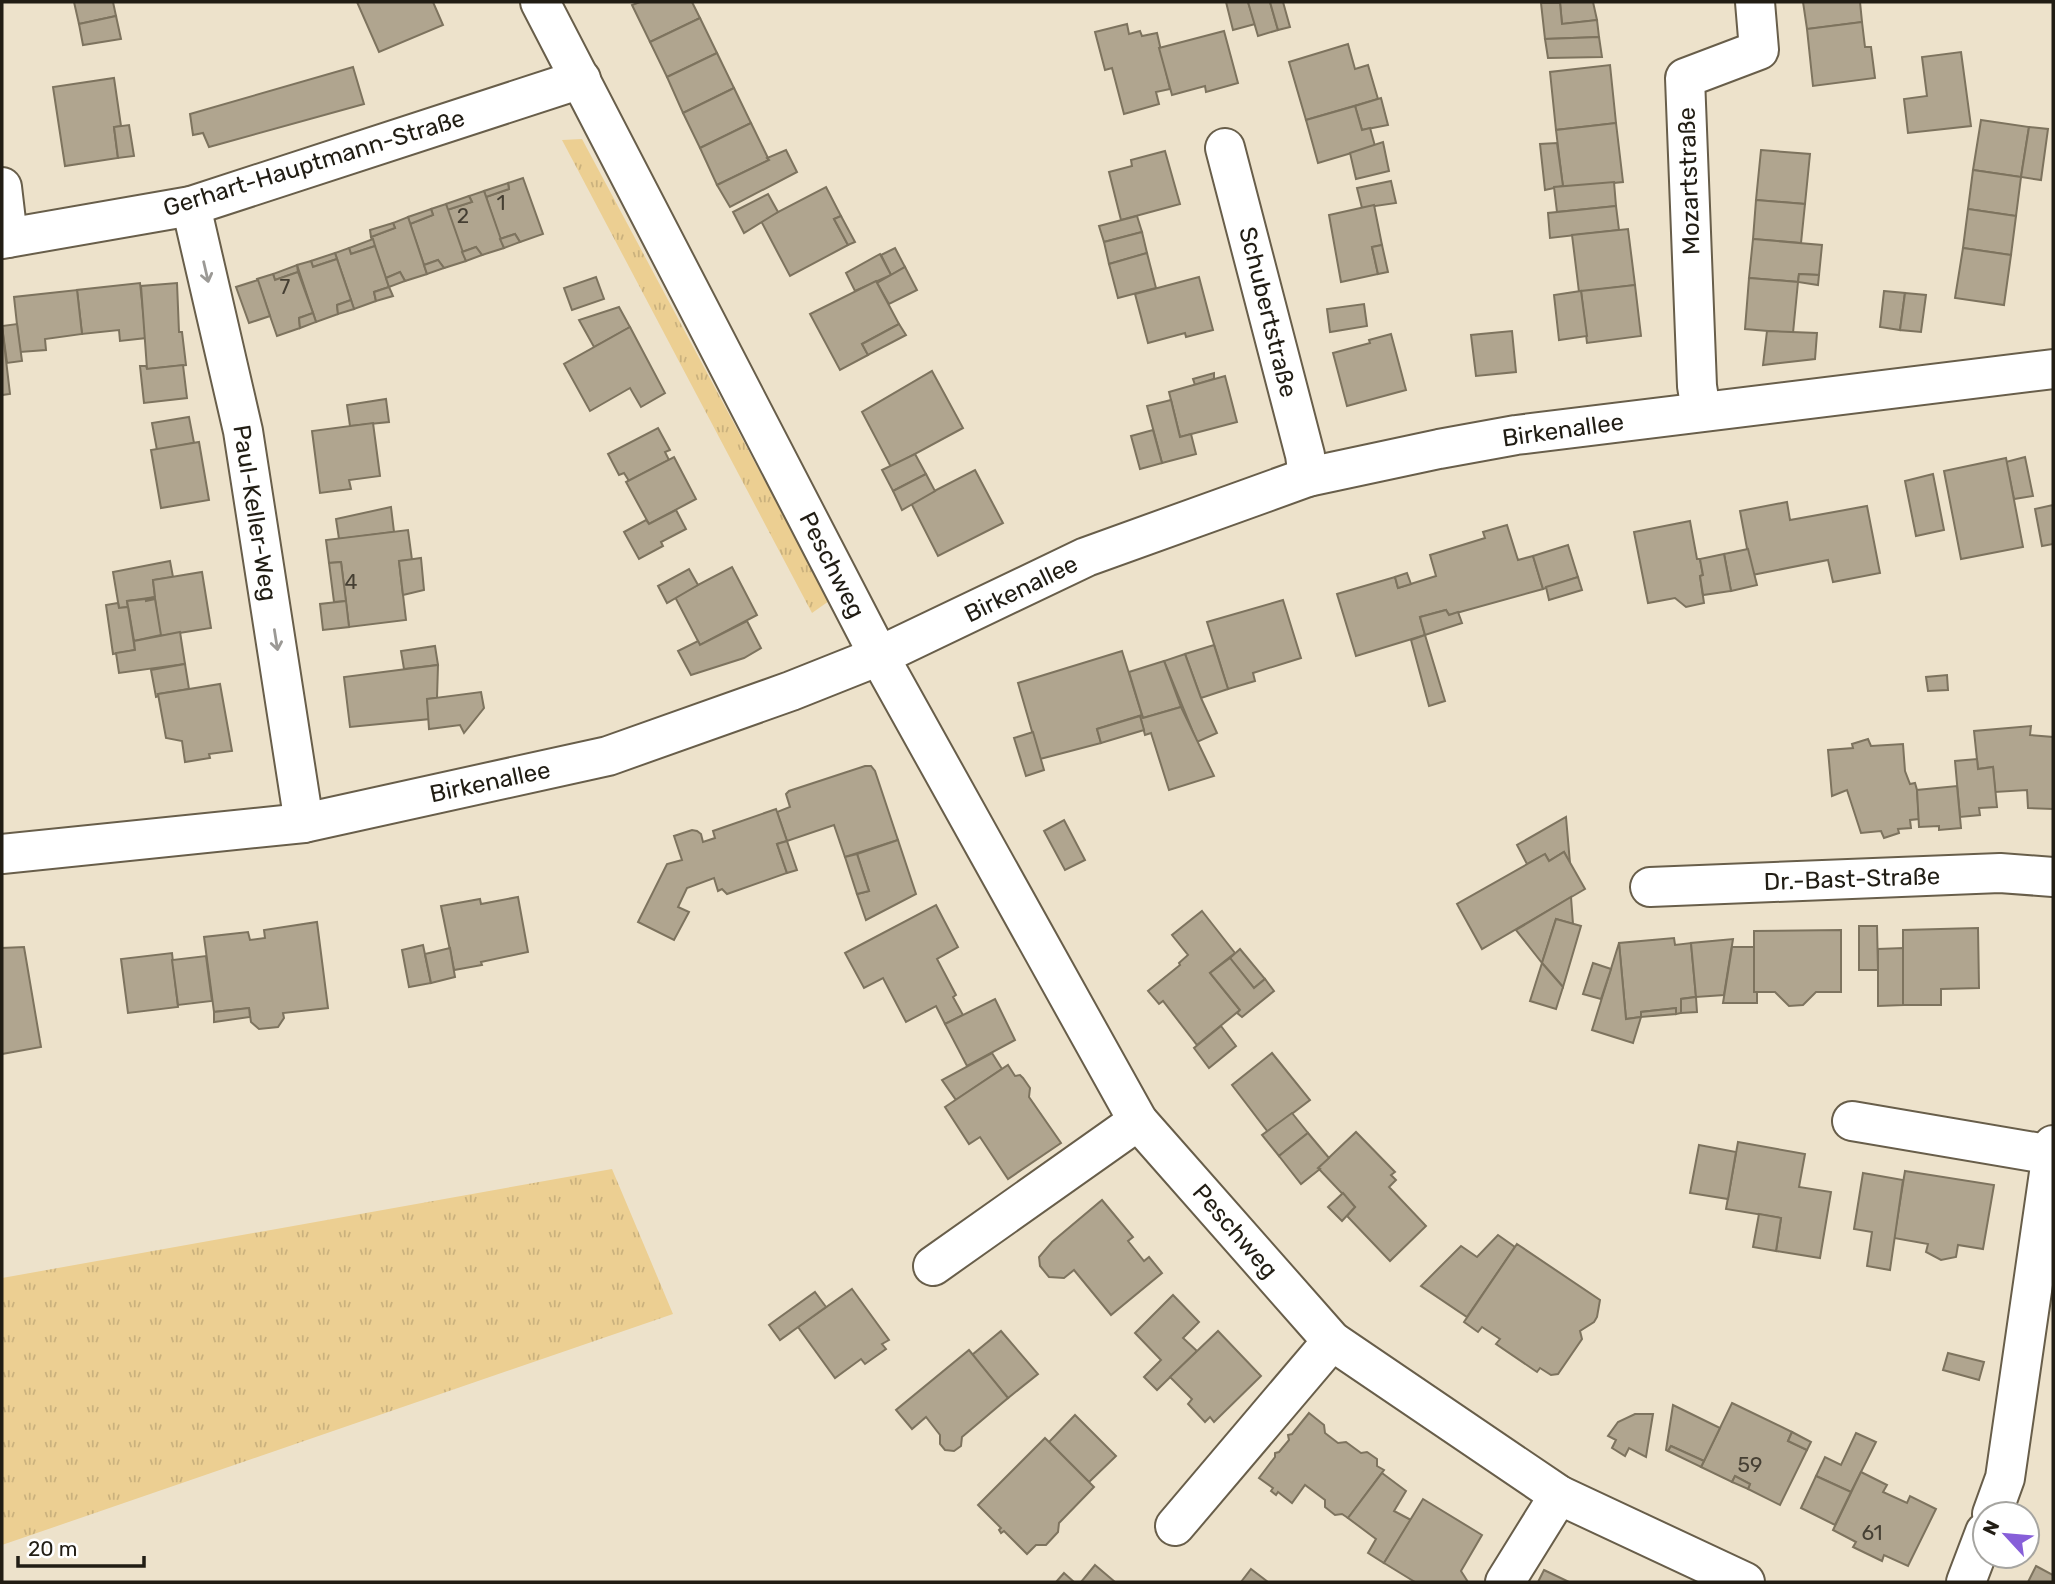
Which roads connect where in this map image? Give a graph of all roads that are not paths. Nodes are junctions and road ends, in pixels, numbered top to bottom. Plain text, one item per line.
1 (540, 2) edge
2 (1755, 2) edge
3 (581, 79) junction
4 (1225, 148) dead end
5 (2, 187) edge
6 (191, 206) junction
7 (5, 239) edge
8 (2053, 369) edge
9 (1701, 411) junction
10 (1308, 477) junction
11 (879, 656) junction
12 (304, 823) junction
13 (2, 854) edge
14 (2053, 877) edge
15 (1650, 887) dead end
16 (1138, 1121) junction
17 (1853, 1121) dead end
18 (2053, 1150) edge
19 (933, 1266) dead end
20 (1332, 1341) junction
21 (1559, 1495) junction
22 (1997, 1500) edge
23 (1175, 1526) dead end
24 (1505, 1582) edge
25 (1745, 1582) edge

1 - 3 street, Peschweg
2 - 9 street, Mozartstraße
3 - 6 street, Gerhart-Hauptmann-Straße
3 - 11 street, Peschweg
4 - 10 street, Schubertstraße
5 - 7 street
6 - 7 street, Gerhart-Hauptmann-Straße
6 -> 12 street, Paul-Keller-Weg
8 - 9 street, Birkenallee
9 - 10 street, Birkenallee
10 - 11 street, Birkenallee
11 - 12 street, Birkenallee
11 - 16 street, Peschweg
12 - 13 street, Birkenallee
14 - 15 street, Dr.-Bast-Straße
16 - 19 street
16 - 20 street, Peschweg
17 - 18 street
18 - 22 street
20 - 21 street, Peschweg
20 - 23 street
21 - 24 street
21 - 25 street, Peschweg

